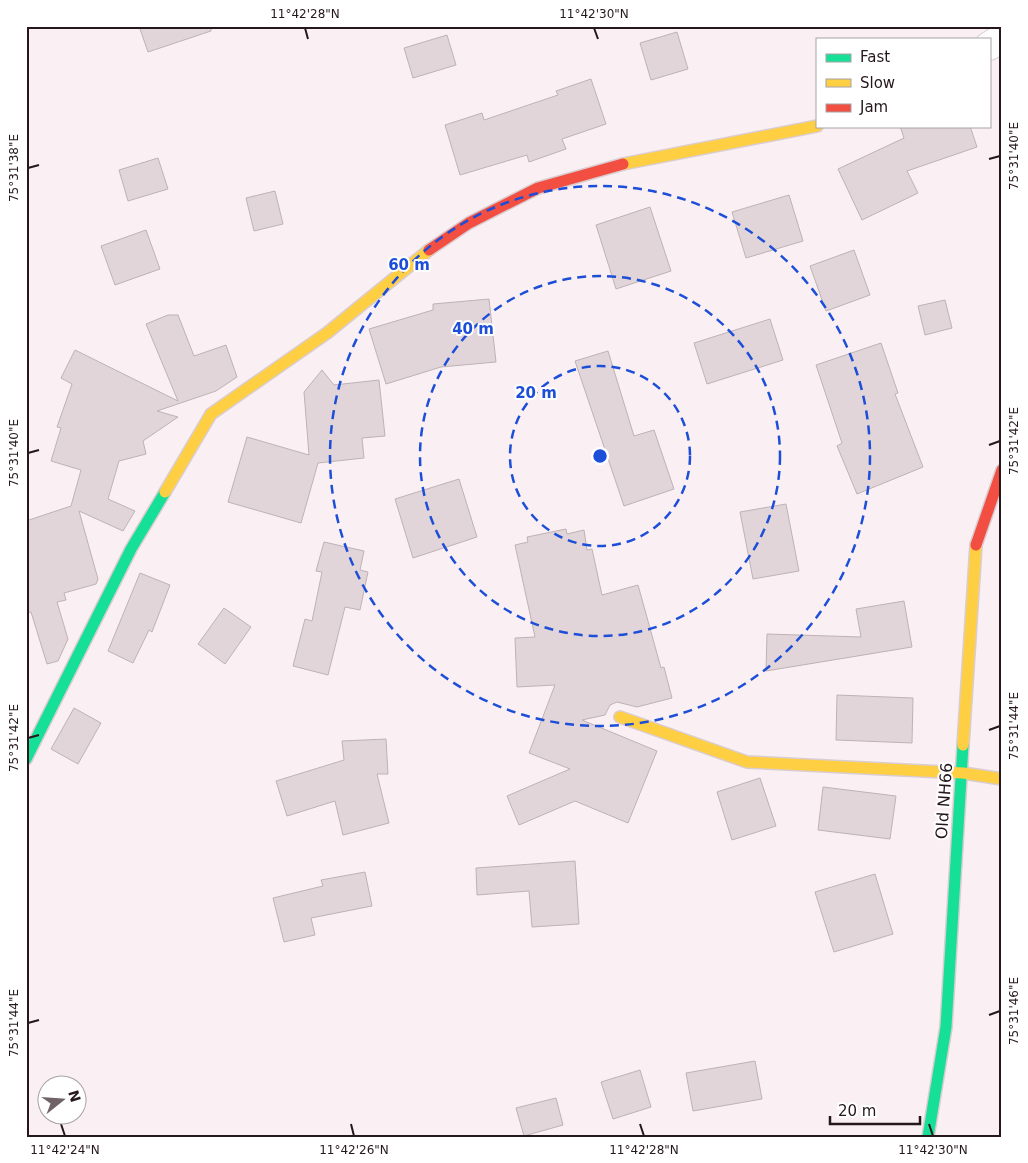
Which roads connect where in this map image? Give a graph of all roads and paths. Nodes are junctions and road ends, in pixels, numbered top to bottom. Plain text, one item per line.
1 (1002, 38) edge
2 (990, 45) edge
3 (816, 126) edge
4 (1002, 470) edge
5 (620, 717) dead end
6 (26, 760) edge
7 (963, 773) junction
8 (1002, 779) edge
9 (928, 1137) edge

1 - 2 street
3 - 6 street
4 - 7 street, Old NH66
5 - 7 street
7 - 8 street
7 - 9 street, Old NH66

